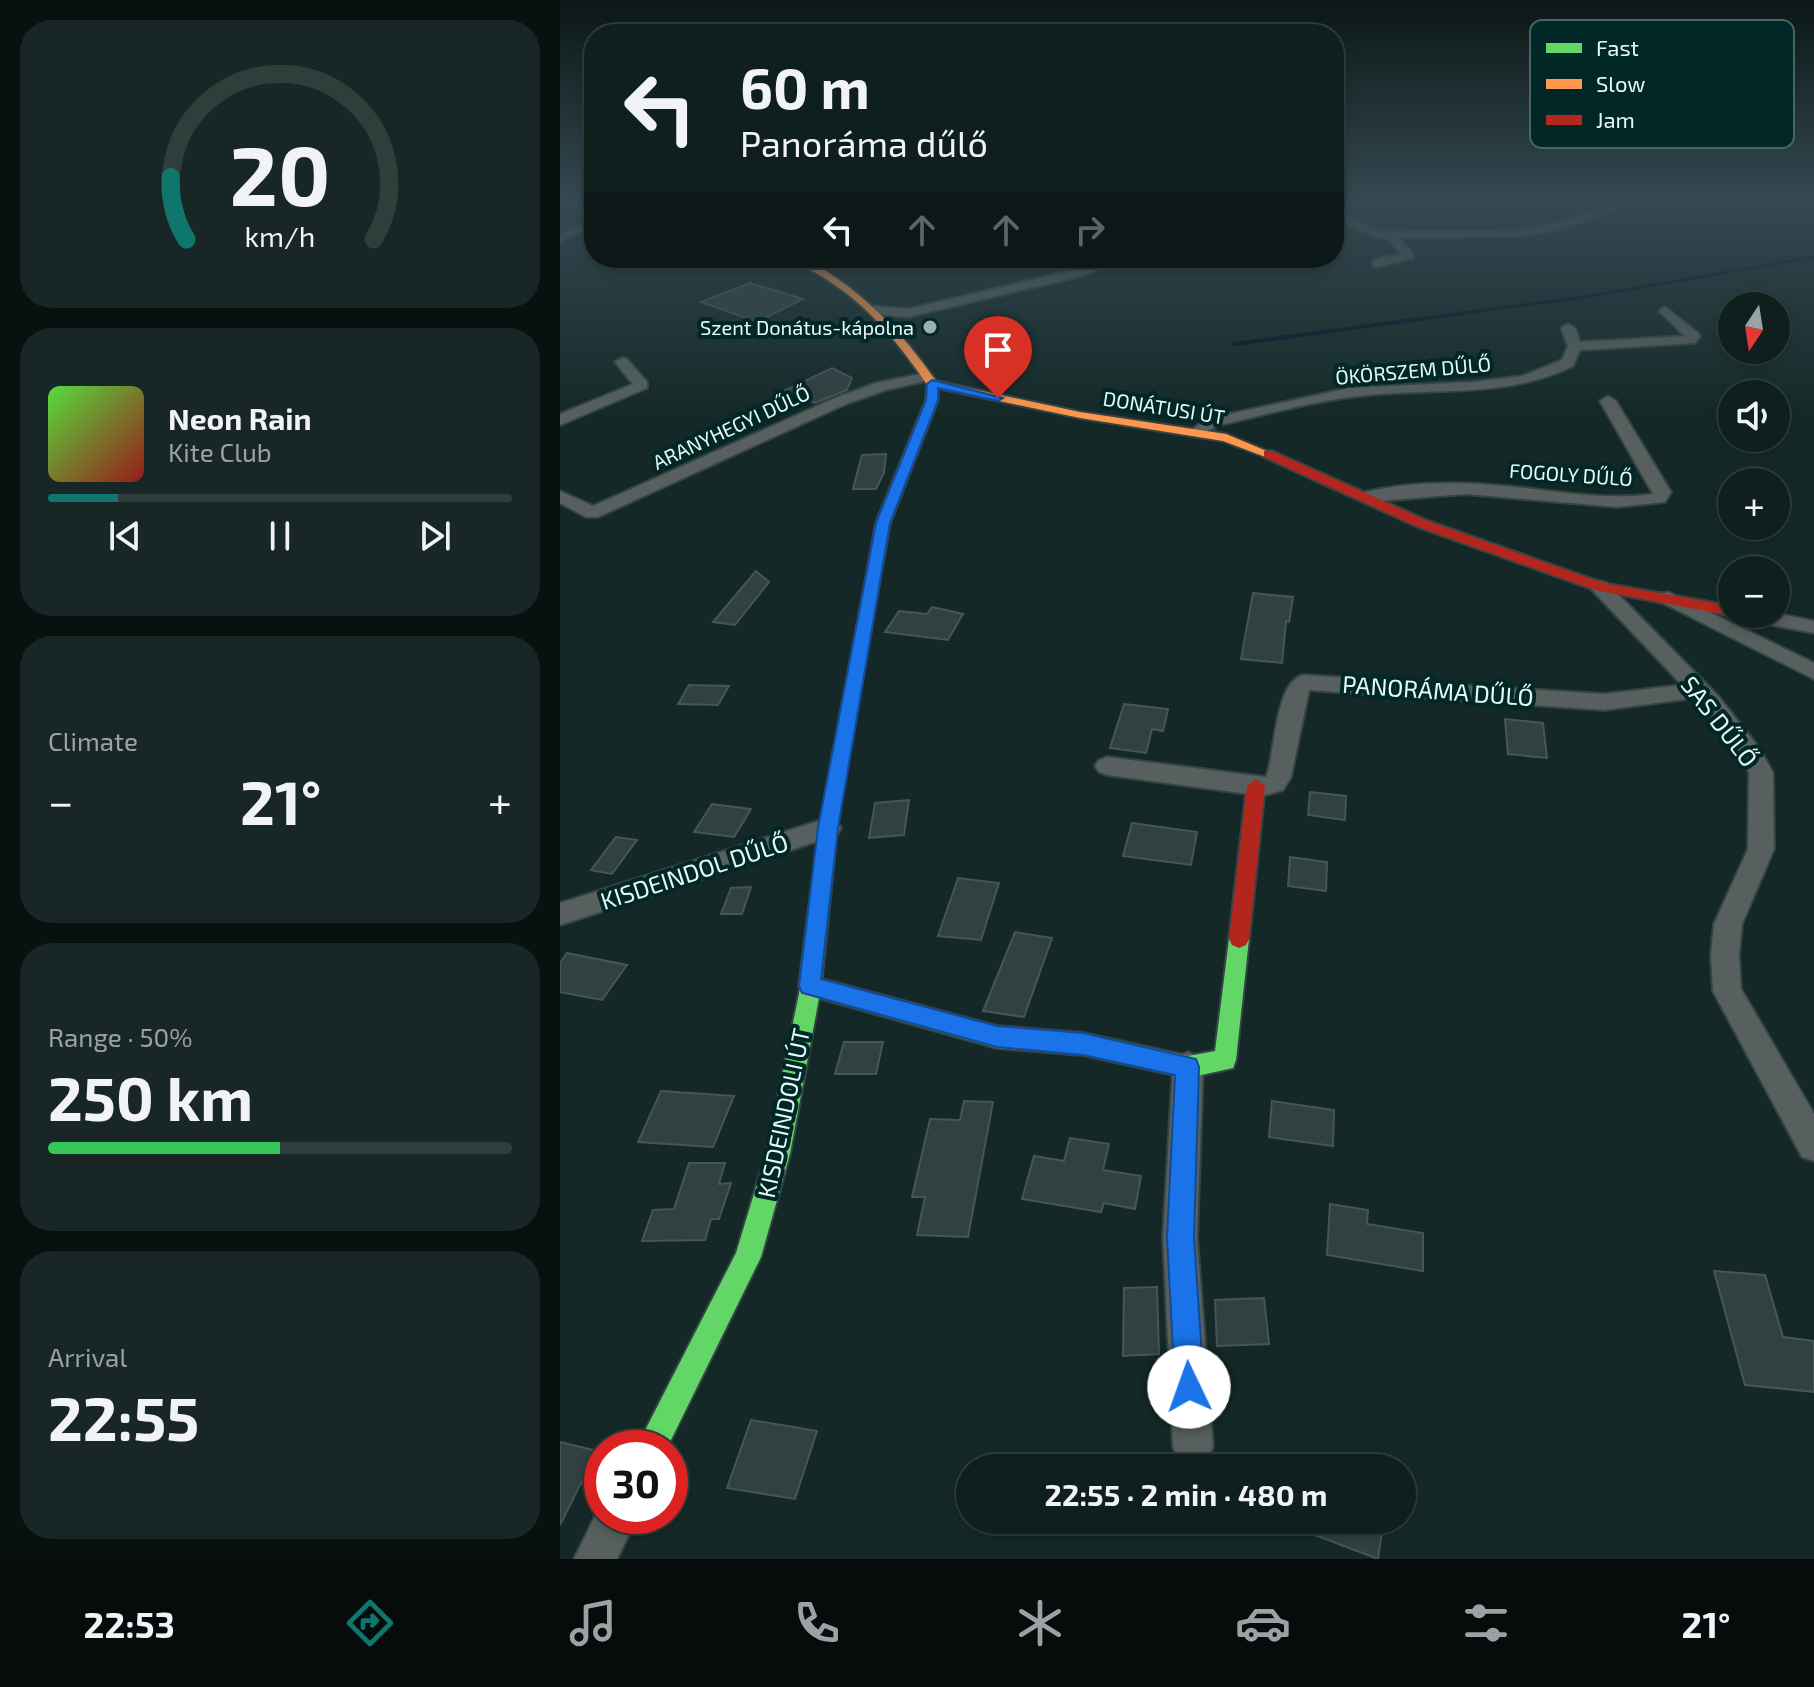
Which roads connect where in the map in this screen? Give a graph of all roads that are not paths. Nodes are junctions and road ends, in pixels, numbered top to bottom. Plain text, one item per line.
1 (823, 271) edge
2 (1084, 271) edge
3 (873, 310) junction
4 (1665, 311) dead end
5 (908, 313) junction
6 (886, 324) junction
7 (1568, 328) dead end
8 (1575, 346) junction
9 (622, 362) dead end
10 (929, 380) junction
11 (1608, 401) dead end
12 (560, 420) edge
13 (1198, 431) junction
14 (560, 496) edge
15 (1367, 497) junction
16 (1600, 587) junction
17 (1666, 597) junction
18 (1718, 608) edge
19 (1790, 622) edge
20 (1814, 627) edge
21 (1814, 672) edge
22 (1698, 690) junction
23 (1107, 766) dead end
24 (1256, 786) junction
25 (828, 828) junction
26 (570, 910) edge
27 (560, 930) edge
28 (810, 986) junction
29 (1188, 1067) junction
30 (1814, 1145) edge
31 (660, 1430) edge
32 (1193, 1447) dead end
33 (608, 1534) edge
34 (595, 1559) edge

1 - 3 street
2 - 5 street
3 - 5 street
3 - 6 street
4 - 8 street
5 - 6 street
6 - 10 street
7 - 8 street
8 - 13 street, ÖKÖRSZEM DŰLŐ
9 - 12 street
10 - 13 street, DONÁTUSI ÚT
10 - 14 street, ARANYHEGYI DŰLŐ
10 - 25 street, KISDEINDOLI ÚT
11 - 15 street, FOGOLY DŰLŐ
13 - 15 street, DONÁTUSI ÚT
15 - 16 street, DONÁTUSI ÚT
16 - 17 street, DONÁTUSI ÚT
16 - 22 street, SAS DŰLŐ
17 - 18 street, DONÁTUSI ÚT
17 - 21 street
19 - 20 street
22 - 24 street, PANORÁMA DŰLŐ
22 - 30 street, SAS DŰLŐ
23 - 24 street
24 - 29 street
25 - 26 street, KISDEINDOL DŰLŐ
25 - 28 street, KISDEINDOLI ÚT
26 - 27 street
28 - 29 street
28 - 31 street, KISDEINDOLI ÚT
29 - 32 street
33 - 34 street

